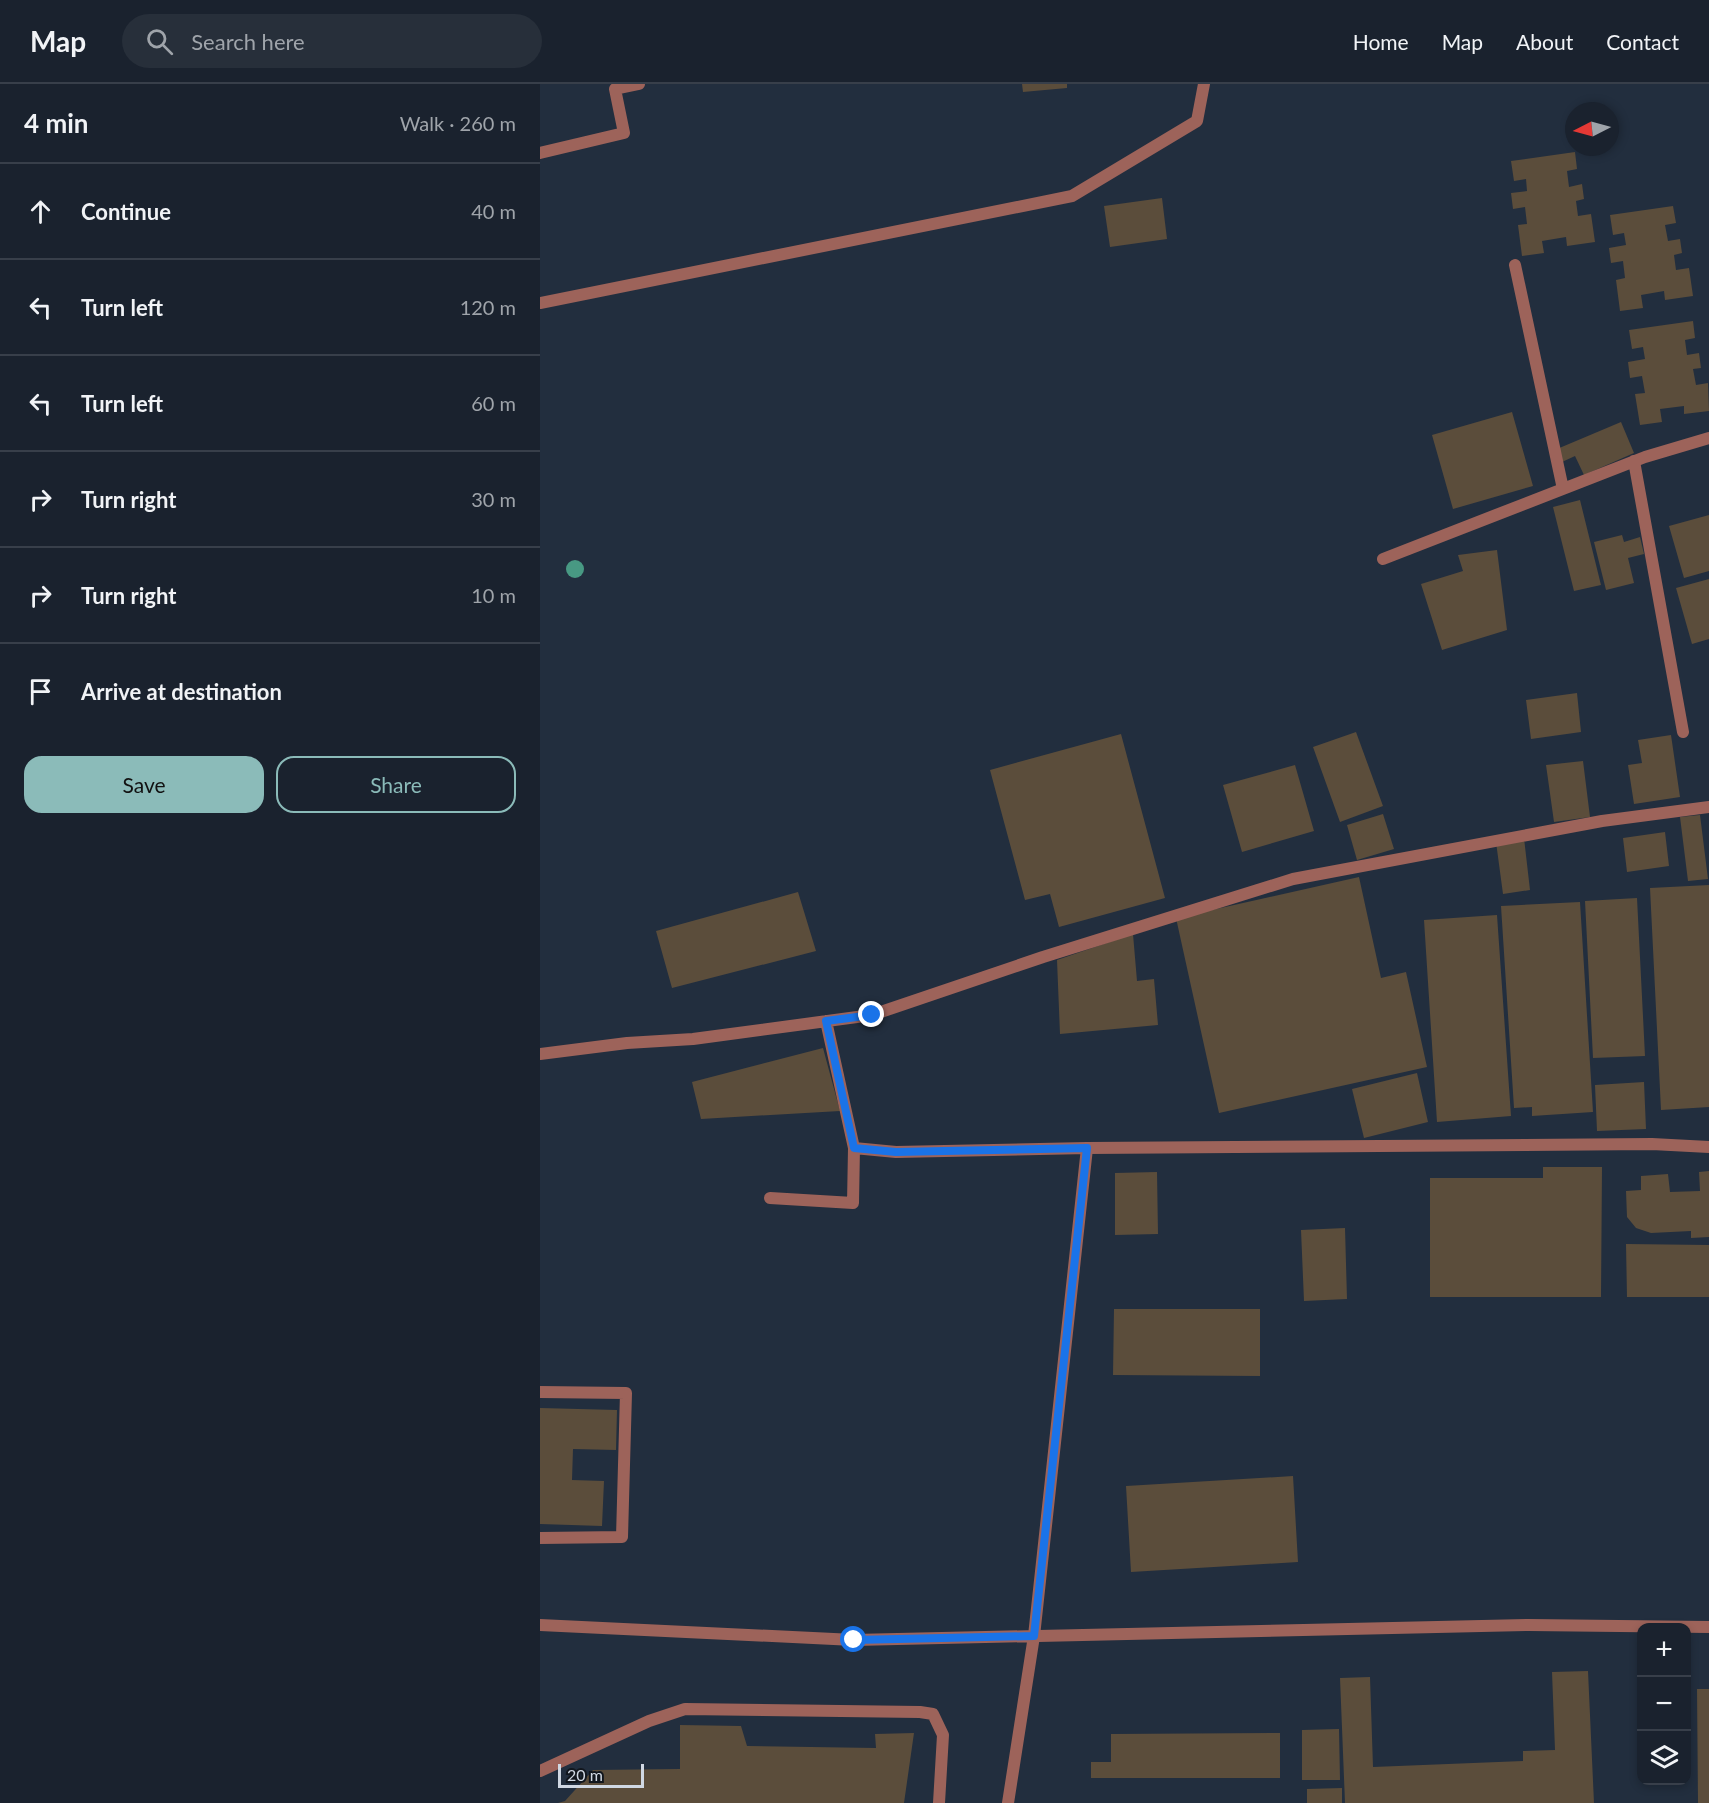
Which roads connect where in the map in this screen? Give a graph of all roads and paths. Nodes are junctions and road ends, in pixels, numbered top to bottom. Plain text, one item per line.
1 (639, 84) edge
2 (1204, 84) edge
3 (614, 87) edge
4 (540, 153) edge
5 (1515, 265) dead end
6 (540, 303) edge
7 (1709, 438) edge
8 (1634, 461) junction
9 (1563, 489) junction
10 (1383, 559) dead end
11 (1683, 732) dead end
12 (1709, 807) edge
13 (826, 1021) junction
14 (540, 1054) edge
15 (1709, 1147) edge
16 (854, 1148) junction
17 (1087, 1148) junction
18 (770, 1198) dead end
19 (540, 1392) edge
20 (540, 1538) edge
21 (540, 1625) edge
22 (1709, 1627) edge
23 (1034, 1636) junction
24 (540, 1771) edge
25 (939, 1803) edge
26 (1008, 1803) edge

1 - 3 street
2 - 6 street
3 - 4 street
5 - 9 street
7 - 8 street
8 - 9 street
8 - 11 street
9 - 10 street
12 - 13 street
13 - 14 street
13 - 16 street
15 - 17 street
16 - 17 street
16 - 18 street
17 - 23 street
19 - 20 street
21 - 23 street
22 - 23 street
23 - 26 street
24 - 25 street

